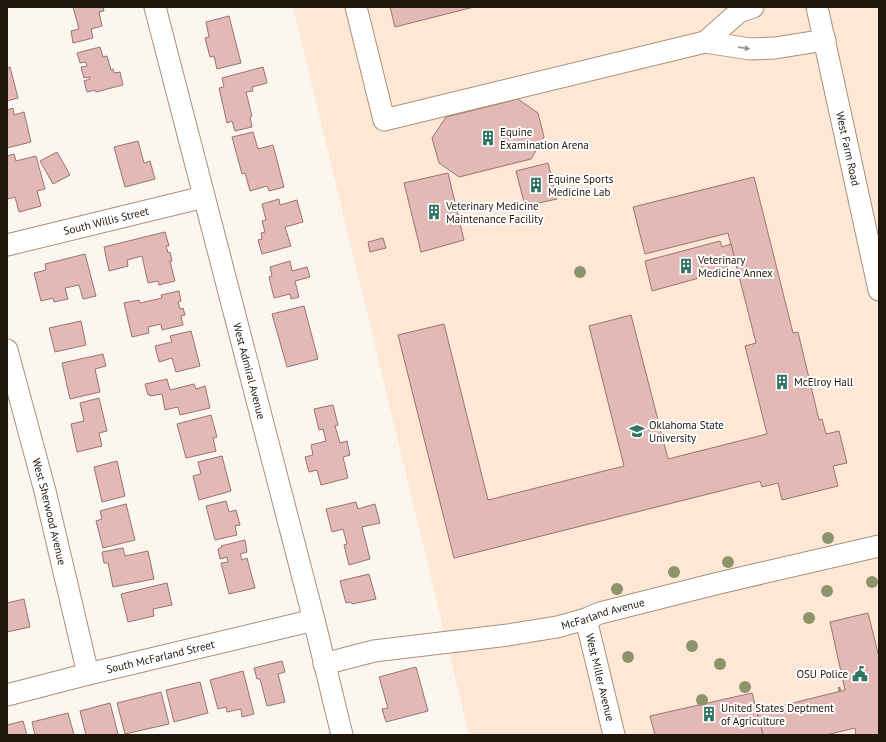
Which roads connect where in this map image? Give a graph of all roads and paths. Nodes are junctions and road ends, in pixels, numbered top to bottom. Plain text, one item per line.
1 (155, 7) edge
2 (356, 7) edge
3 (753, 7) edge
4 (817, 7) edge
5 (825, 40) junction
6 (705, 42) junction
7 (204, 197) junction
8 (7, 244) edge
9 (879, 290) edge
10 (7, 350) edge
11 (879, 546) edge
12 (586, 619) junction
13 (314, 620) junction
14 (324, 664) junction
15 (88, 674) junction
16 (838, 687) dead end
17 (840, 691) dead end
18 (7, 695) edge
19 (342, 735) edge
20 (614, 735) edge

1 - 7 street, West Admiral Avenue
2 - 6 street
3 - 6 street
4 - 5 street, West Farm Road
6 -> 5 street
5 - 9 street, West Farm Road
7 - 8 street, South Willis Street
7 - 13 street, West Admiral Avenue
10 - 15 street, West Sherwood Avenue
11 - 12 street, McFarland Avenue
12 - 14 street, McFarland Avenue
12 - 20 street, West Miller Avenue
13 - 14 street, West Admiral Avenue
13 - 15 street, South McFarland Street
14 - 19 street, West Admiral Avenue
15 - 18 street, South McFarland Street
16 - 17 path

